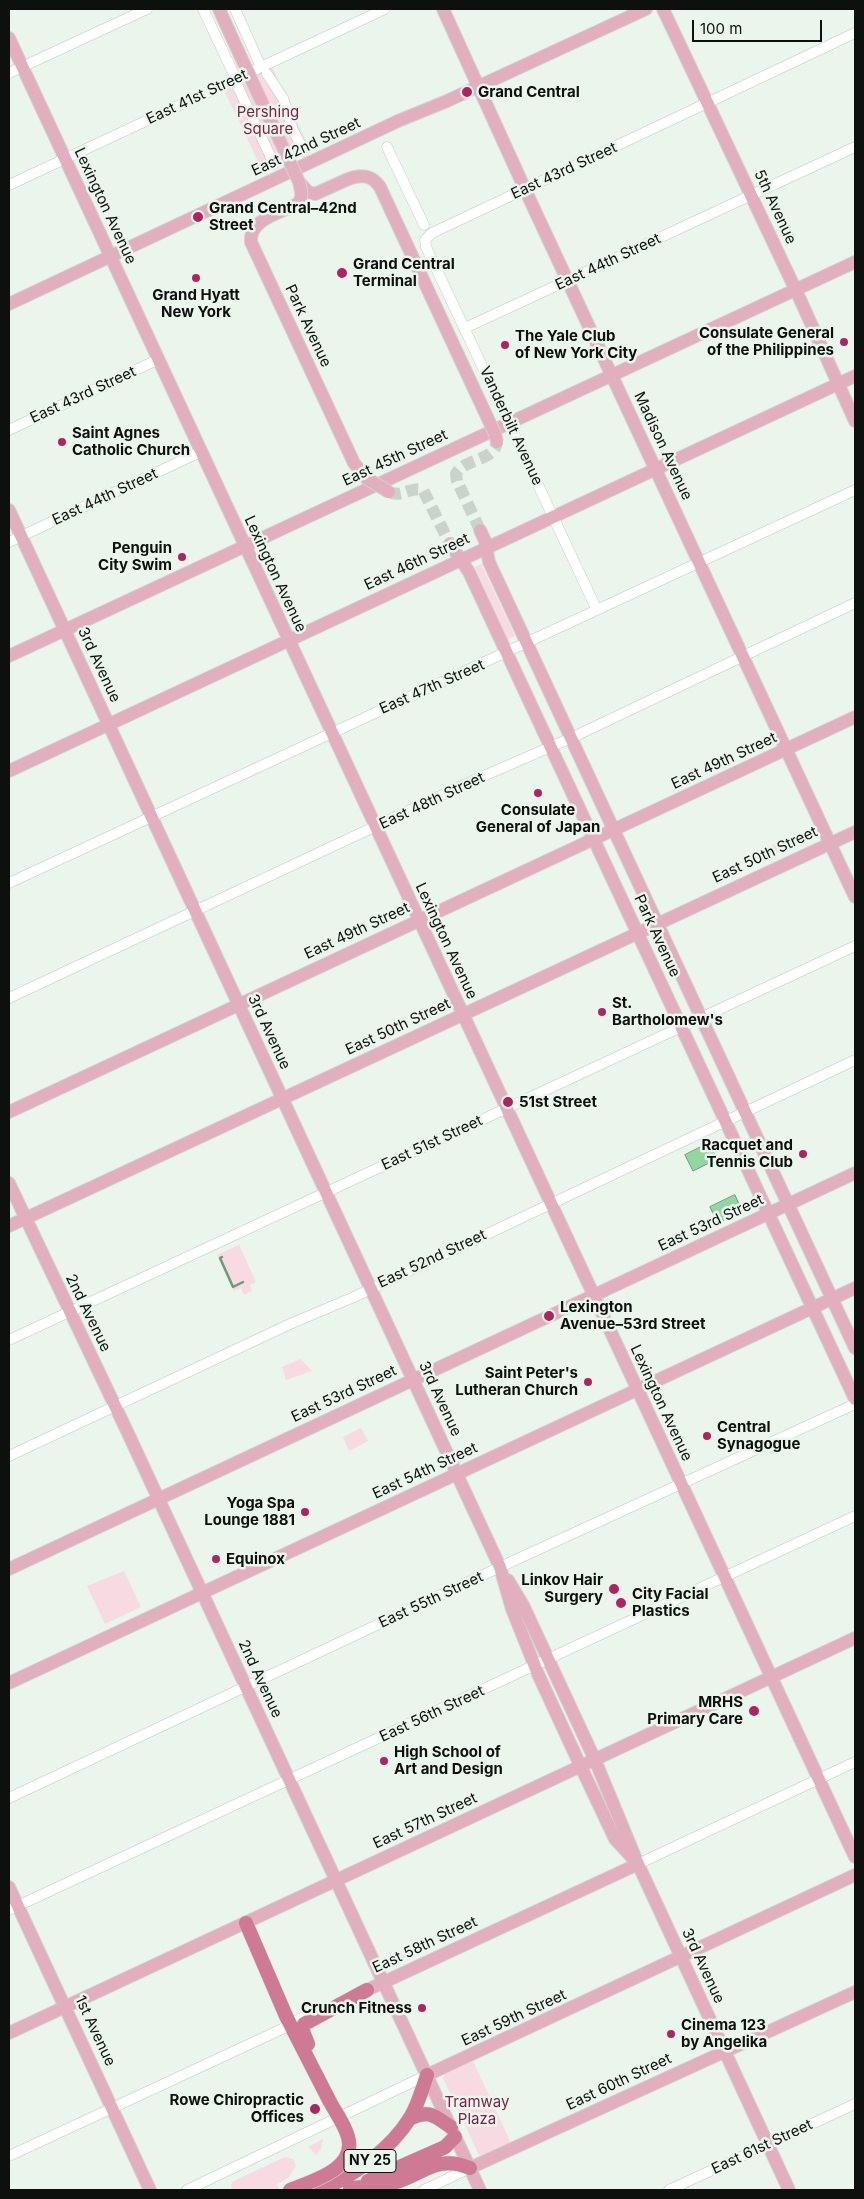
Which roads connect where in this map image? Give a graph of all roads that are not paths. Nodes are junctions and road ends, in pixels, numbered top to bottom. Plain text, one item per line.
1 (147, 9) edge
2 (203, 9) edge
3 (219, 9) edge
4 (235, 9) edge
5 (386, 9) edge
6 (443, 9) edge
7 (646, 9) edge
8 (663, 9) edge
9 (855, 33) edge
10 (9, 38) edge
11 (22, 66) junction
12 (264, 70) junction
13 (9, 72) edge
14 (237, 83) junction
15 (479, 87) junction
16 (708, 103) junction
17 (387, 146) dead end
18 (855, 147) edge
19 (304, 151) dead end
20 (65, 158) junction
21 (274, 164) dead end
22 (299, 182) junction
23 (9, 185) edge
24 (524, 189) junction
25 (751, 196) junction
26 (424, 225) dead end
27 (424, 244) joint
28 (110, 257) junction
29 (855, 262) edge
30 (567, 281) junction
31 (796, 289) junction
32 (9, 304) edge
33 (465, 328) junction
34 (157, 360) junction
35 (612, 376) junction
36 (855, 376) edge
37 (838, 384) junction
38 (855, 421) edge
39 (509, 422) junction
40 (9, 430) edge
41 (497, 442) dead end
42 (200, 452) junction
43 (655, 470) junction
44 (855, 490) edge
45 (389, 492) tunnel mouth
46 (9, 510) edge
47 (554, 518) junction
48 (480, 530) tunnel mouth
49 (21, 536) junction
50 (9, 542) edge
51 (450, 544) tunnel mouth
52 (244, 546) junction
53 (486, 548) junction
54 (460, 560) junction
55 (700, 562) junction
56 (855, 603) edge
57 (597, 610) junction
58 (64, 630) junction
59 (288, 640) junction
60 (527, 643) junction
61 (507, 652) junction
62 (743, 655) junction
63 (9, 656) edge
64 (855, 717) edge
65 (108, 724) junction
66 (331, 733) junction
67 (571, 738) junction
68 (551, 747) junction
69 (786, 750) junction
70 (9, 771) edge
71 (152, 818) junction
72 (375, 828) junction
73 (614, 831) junction
74 (855, 832) edge
75 (594, 840) junction
76 (830, 843) junction
77 (9, 883) edge
78 (855, 897) edge
79 (195, 911) junction
80 (419, 920) junction
81 (657, 924) junction
82 (638, 932) junction
83 (855, 946) edge
84 (9, 998) edge
85 (239, 1005) junction
86 (462, 1014) junction
87 (702, 1018) junction
88 (682, 1027) junction
89 (855, 1060) edge
90 (282, 1099) junction
91 (506, 1109) junction
92 (9, 1112) edge
93 (746, 1113) junction
94 (726, 1122) junction
95 (855, 1173) edge
96 (9, 1183) edge
97 (326, 1192) junction
98 (550, 1203) junction
99 (788, 1205) junction
100 (769, 1214) junction
101 (25, 1218) junction
102 (9, 1226) edge
103 (371, 1288) junction
104 (855, 1288) edge
105 (594, 1296) junction
106 (832, 1299) junction
107 (812, 1308) junction
108 (69, 1312) junction
109 (9, 1340) edge
110 (855, 1348) edge
111 (413, 1380) junction
112 (637, 1389) junction
113 (855, 1399) edge
114 (855, 1404) edge
115 (115, 1406) junction
116 (9, 1456) edge
117 (457, 1474) junction
118 (681, 1484) junction
119 (158, 1498) junction
120 (855, 1516) edge
121 (500, 1567) junction
122 (9, 1569) edge
123 (724, 1576) junction
124 (200, 1592) junction
125 (855, 1638) edge
126 (548, 1660) junction
127 (535, 1666) junction
128 (772, 1677) junction
129 (9, 1683) edge
130 (247, 1687) junction
131 (595, 1760) junction
132 (855, 1762) edge
133 (581, 1766) junction
134 (819, 1779) junction
135 (290, 1780) junction
136 (605, 1784) junction
137 (9, 1798) edge
138 (604, 1814) junction
139 (855, 1857) edge
140 (638, 1864) junction
141 (855, 1875) edge
142 (336, 1880) junction
143 (9, 1887) edge
144 (13, 1908) edge
145 (246, 1923) junction
146 (681, 1957) junction
147 (383, 1982) junction
148 (367, 1990) junction
149 (855, 1992) edge
150 (65, 2007) junction
151 (290, 2024) junction
152 (9, 2033) edge
153 (726, 2052) junction
154 (427, 2075) junction
155 (318, 2077) junction
156 (855, 2104) edge
157 (112, 2108) junction
158 (410, 2119) junction
159 (453, 2132) junction
160 (767, 2145) junction
161 (9, 2156) edge
162 (470, 2168) junction
163 (348, 2189) edge
164 (150, 2190) edge
165 (188, 2190) edge
166 (290, 2190) edge
167 (321, 2190) edge
168 (424, 2190) edge
169 (480, 2190) edge
170 (669, 2190) edge
171 (789, 2190) edge

1 - 11 street
2 - 14 street
3 - 22 main road, bridge
4 - 12 street
5 - 12 street, East 41st Street
6 - 15 main road, Madison Avenue
7 - 15 main road, East 42nd Street
8 - 16 main road, 5th Avenue
9 - 16 street, East 43rd Street
10 - 11 main road, Lexington Avenue
11 - 13 street
11 - 20 main road, Lexington Avenue
12 - 14 street, East 41st Street
12 - 19 street
14 - 20 street, East 41st Street
14 - 21 street
15 - 24 main road, Madison Avenue
15 - 28 main road, East 42nd Street
16 - 24 street, East 43rd Street
16 - 25 main road, 5th Avenue
17 - 26 street
18 - 25 street, East 44th Street
20 - 23 street, East 41st Street
20 - 28 main road, Lexington Avenue
22 - 41 main road, bridge
22 - 45 main road, Park Avenue, bridge
24 - 27 street, East 43rd Street
24 - 30 main road, Madison Avenue
25 - 30 street, East 44th Street
25 - 31 main road, 5th Avenue
27 - 33 street, Vanderbilt Avenue
28 - 32 main road, East 42nd Street
28 - 34 main road, Lexington Avenue
29 - 31 main road, East 45th Street
30 - 33 street, East 44th Street
30 - 35 main road, Madison Avenue
31 - 35 main road, East 45th Street
31 - 37 main road, 5th Avenue
33 - 39 street, Vanderbilt Avenue
34 - 40 street, East 43rd Street
34 - 42 main road, Lexington Avenue
35 - 39 main road, East 45th Street
35 - 43 main road, Madison Avenue
36 - 37 main road, East 46th Street
37 - 38 main road, 5th Avenue
37 - 43 main road, East 46th Street
39 - 47 street, Vanderbilt Avenue
39 - 52 main road, East 45th Street
42 - 49 street, East 44th Street
42 - 52 main road, Lexington Avenue
43 - 47 main road, East 46th Street
43 - 55 main road, Madison Avenue
44 - 55 street, East 47th Street
46 - 49 main road, 3rd Avenue
47 - 53 main road, East 46th Street
47 - 57 street, Vanderbilt Avenue
48 - 53 main road, Park Avenue
49 - 50 street, East 44th Street
49 - 58 main road, 3rd Avenue
51 - 54 main road, Park Avenue
52 - 58 main road, East 45th Street
52 - 59 main road, Lexington Avenue
53 - 54 main road, East 46th Street
53 - 60 main road, Park Avenue
54 - 59 main road, East 46th Street
54 - 61 main road, Park Avenue
55 - 57 street, East 47th Street
55 - 62 main road, Madison Avenue
56 - 62 street, East 48th Street
57 - 60 street, East 47th Street
58 - 63 main road, East 45th Street
58 - 65 main road, 3rd Avenue
59 - 65 main road, East 46th Street
59 - 66 main road, Lexington Avenue
60 - 61 street, East 47th Street
60 - 67 main road, Park Avenue
61 - 66 street, East 47th Street
61 - 68 main road, Park Avenue
62 - 67 street, East 48th Street
62 - 69 main road, Madison Avenue
64 - 69 main road, East 49th Street
65 - 70 main road, East 46th Street
65 - 71 main road, 3rd Avenue
66 - 71 street, East 47th Street
66 - 72 main road, Lexington Avenue
67 - 68 street, East 48th Street
67 - 73 main road, Park Avenue
68 - 72 street, East 48th Street
68 - 75 main road, Park Avenue
69 - 73 main road, East 49th Street
69 - 76 main road, Madison Avenue
71 - 77 street, East 47th Street
71 - 79 main road, 3rd Avenue
72 - 79 street, East 48th Street
72 - 80 main road, Lexington Avenue
73 - 75 main road, East 49th Street
73 - 81 main road, Park Avenue
74 - 76 main road, East 50th Street
75 - 80 main road, East 49th Street
75 - 82 main road, Park Avenue
76 - 78 main road, Madison Avenue
76 - 81 main road, East 50th Street
79 - 84 street, East 48th Street
79 - 85 main road, 3rd Avenue
80 - 85 main road, East 49th Street
80 - 86 main road, Lexington Avenue
81 - 82 main road, East 50th Street
81 - 87 main road, Park Avenue
82 - 86 main road, East 50th Street
82 - 88 main road, Park Avenue
83 - 87 street, East 51st Street
85 - 90 main road, 3rd Avenue
85 - 92 main road, East 49th Street
86 - 90 main road, East 50th Street
86 - 91 main road, Lexington Avenue
87 - 88 street, East 51st Street
87 - 93 main road, Park Avenue
88 - 91 street, East 51st Street
88 - 94 main road, Park Avenue
89 - 93 street, East 52nd Street
90 - 97 main road, 3rd Avenue
90 - 101 main road, East 50th Street
91 - 97 street, East 51st Street
91 - 98 main road, Lexington Avenue
93 - 94 street, East 52nd Street
93 - 99 main road, Park Avenue
94 - 98 street, East 52nd Street
94 - 100 main road, Park Avenue
95 - 99 main road, East 53rd Street
96 - 101 main road, 2nd Avenue
97 - 103 main road, 3rd Avenue
97 - 108 street, East 51st Street
98 - 103 street, East 52nd Street
98 - 105 main road, Lexington Avenue
99 - 100 main road, East 53rd Street
99 - 106 main road, Park Avenue
100 - 105 main road, East 53rd Street
100 - 107 main road, Park Avenue
101 - 102 main road, East 50th Street
101 - 108 main road, 2nd Avenue
103 - 111 main road, 3rd Avenue
103 - 115 street, East 52nd Street
104 - 106 main road, East 54th Street
105 - 111 main road, East 53rd Street
105 - 112 main road, Lexington Avenue
106 - 107 main road, East 54th Street
106 - 110 main road, Park Avenue
107 - 112 main road, East 54th Street
107 - 113 main road, Park Avenue
108 - 109 street, East 51st Street
108 - 115 main road, 2nd Avenue
111 - 117 main road, 3rd Avenue
111 - 119 main road, East 53rd Street
112 - 117 main road, East 54th Street
112 - 118 main road, Lexington Avenue
114 - 118 street, East 55th Street
115 - 116 street, East 52nd Street
115 - 119 main road, 2nd Avenue
117 - 121 main road, 3rd Avenue
117 - 124 main road, East 54th Street
118 - 121 street, East 55th Street
118 - 123 main road, Lexington Avenue
119 - 122 main road, East 53rd Street
119 - 124 main road, 2nd Avenue
120 - 123 street, East 56th Street
121 - 126 main road, 3rd Avenue
121 - 127 main road, 3rd Avenue
121 - 130 street, East 55th Street
123 - 126 street, East 56th Street
123 - 128 main road, Lexington Avenue
124 - 129 main road, East 54th Street
124 - 130 main road, 2nd Avenue
125 - 128 main road, East 57th Street
126 - 127 street, East 56th Street
126 - 131 main road, 3rd Avenue
127 - 133 main road, 3rd Avenue
127 - 135 street, East 56th Street
128 - 131 main road, East 57th Street
128 - 134 main road, Lexington Avenue
130 - 135 main road, 2nd Avenue
130 - 137 street, East 55th Street
131 - 133 main road, East 57th Street
131 - 136 main road, 3rd Avenue
132 - 134 street, East 58th Street
133 - 138 main road, 3rd Avenue
133 - 142 main road, East 57th Street
134 - 139 main road, Lexington Avenue
134 - 140 street, East 58th Street
135 - 142 main road, 2nd Avenue
135 - 144 street, East 56th Street
136 - 138 main road
136 - 140 main road, 3rd Avenue
138 - 140 main road, 3rd Avenue
140 - 146 main road, 3rd Avenue
140 - 147 main road, East 58th Street
141 - 146 main road, East 59th Street
142 - 145 main road, East 57th Street
142 - 147 main road, 2nd Avenue
143 - 144 main road, 1st Avenue
144 - 150 main road, 1st Avenue
145 - 150 main road, East 57th Street
145 - 151 highway
146 - 153 main road, 3rd Avenue
146 - 154 main road, East 59th Street
147 - 148 main road, East 58th Street
147 - 154 main road, 2nd Avenue
148 - 151 street, East 58th Street
148 - 155 highway
149 - 153 main road, East 60th Street
150 - 152 main road, East 57th Street
150 - 157 main road, 1st Avenue
151 - 155 highway
151 - 157 street, East 58th Street
153 - 160 main road, 3rd Avenue
153 - 162 main road, East 60th Street
154 - 158 highway, NY 25
154 - 159 main road, 2nd Avenue
154 - 165 street, East 59th Street
155 - 166 highway, bridge
156 - 160 street, East 61st Street
157 - 161 street, East 58th Street
157 - 164 main road, 1st Avenue
158 - 159 highway
158 - 167 highway, NY 25
159 - 162 main road, 2nd Avenue
159 - 163 highway
160 - 170 street, East 61st Street
160 - 171 main road, 3rd Avenue
162 - 163 highway, NY 25
162 - 168 street, East 60th Street
162 - 169 main road, 2nd Avenue

